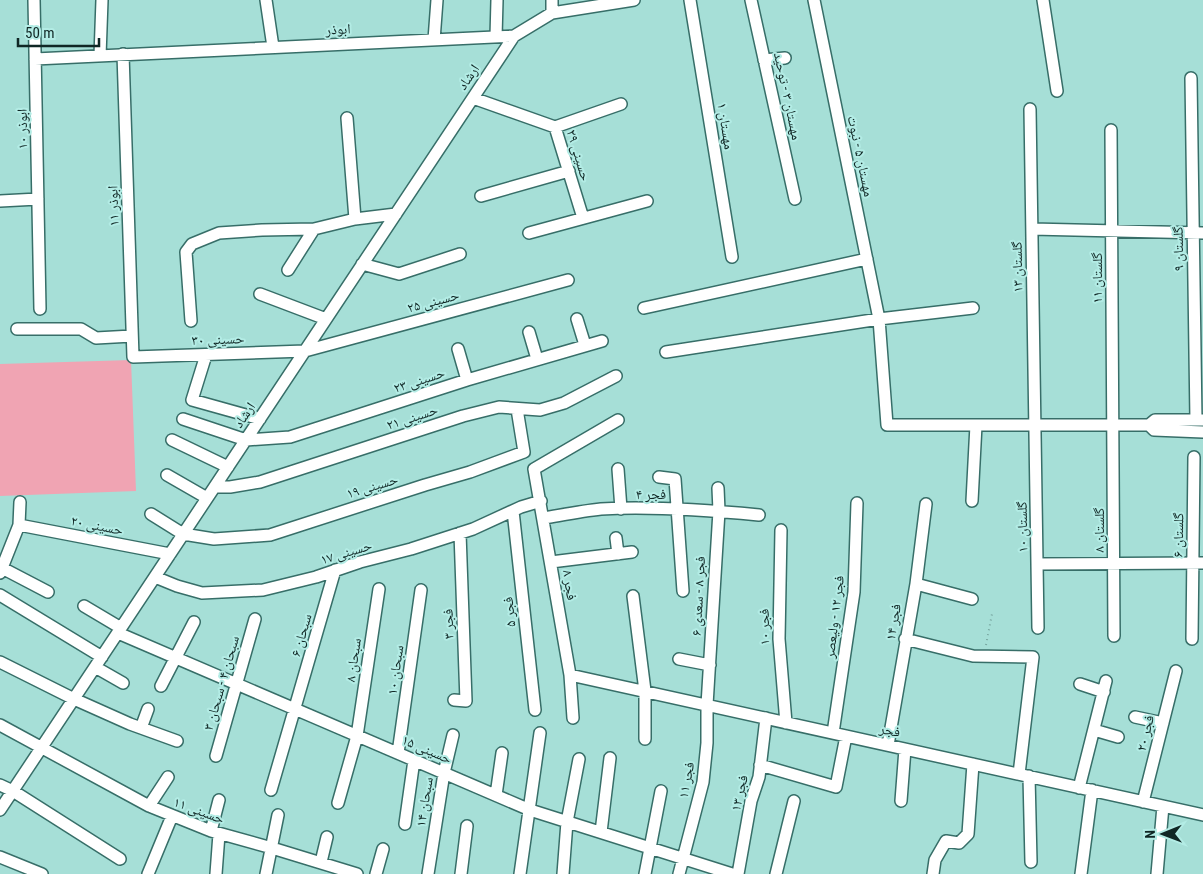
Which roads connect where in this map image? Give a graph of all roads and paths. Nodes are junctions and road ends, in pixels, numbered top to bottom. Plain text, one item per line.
1 (34, 0) edge
2 (102, 0) edge
3 (266, 0) edge
4 (437, 0) edge
5 (497, 0) edge
6 (552, 0) edge
7 (634, 0) edge
8 (690, 0) edge
9 (751, 0) edge
10 (814, 0) edge
11 (1042, 0) edge
12 (620, 1) edge
13 (552, 13) junction
14 (514, 36) junction
15 (496, 37) junction
16 (434, 40) junction
17 (273, 47) junction
18 (123, 54) junction
19 (100, 56) junction
20 (785, 58) dead end
21 (35, 59) junction
22 (764, 60) junction
23 (1191, 78) dead end
24 (1057, 91) dead end
25 (473, 98) junction
26 (621, 104) dead end
27 (1030, 109) dead end
28 (348, 118) dead end
29 (555, 127) junction
30 (1111, 130) dead end
31 (569, 171) junction
32 (481, 196) dead end
33 (38, 199) junction
34 (795, 199) dead end
35 (0, 201) edge
36 (647, 201) dead end
37 (396, 214) junction
38 (583, 218) junction
39 (355, 220) junction
40 (314, 229) junction
41 (1032, 229) junction
42 (1112, 231) junction
43 (529, 233) dead end
44 (1198, 233) edge
45 (460, 254) dead end
46 (732, 257) dead end
47 (867, 259) junction
48 (362, 264) junction
49 (288, 270) dead end
50 (568, 280) dead end
51 (260, 294) dead end
52 (644, 308) dead end
53 (973, 308) dead end
54 (40, 309) dead end
55 (326, 319) junction
56 (577, 319) dead end
57 (879, 319) junction
58 (191, 321) dead end
59 (18, 329) dead end
60 (529, 332) dead end
61 (132, 336) junction
62 (602, 341) dead end
63 (585, 346) junction
64 (458, 349) dead end
65 (305, 350) junction
66 (666, 352) dead end
67 (206, 355) junction
68 (133, 357) joint
69 (537, 359) junction
70 (616, 376) dead end
71 (467, 380) junction
72 (517, 409) junction
73 (260, 418) junction
74 (183, 419) dead end
75 (618, 420) dead end
76 (1199, 420) edge
77 (976, 425) junction
78 (1035, 425) junction
79 (1113, 425) junction
80 (1149, 425) junction
81 (1203, 432) edge
82 (172, 440) dead end
83 (246, 440) junction
84 (1194, 457) dead end
85 (228, 467) junction
86 (618, 469) dead end
87 (167, 475) dead end
88 (659, 477) dead end
89 (214, 487) junction
90 (718, 488) dead end
91 (207, 498) junction
92 (972, 500) dead end
93 (541, 501) junction
94 (20, 502) dead end
95 (857, 503) dead end
96 (926, 504) dead end
97 (621, 509) junction
98 (678, 510) junction
99 (513, 511) junction
100 (719, 511) junction
101 (151, 514) dead end
102 (759, 515) dead end
103 (544, 518) junction
104 (19, 526) junction
105 (781, 530) dead end
106 (460, 533) junction
107 (183, 534) junction
108 (616, 538) dead end
109 (632, 552) dead end
110 (170, 554) junction
111 (618, 554) junction
112 (551, 562) junction
113 (1037, 564) junction
114 (1114, 564) junction
115 (1198, 564) edge
116 (336, 570) junction
117 (1, 571) edge
118 (155, 577) junction
119 (916, 584) junction
120 (379, 589) dead end
121 (421, 590) dead end
122 (683, 591) dead end
123 (48, 592) dead end
124 (0, 595) edge
125 (633, 596) dead end
126 (972, 599) dead end
127 (84, 606) dead end
128 (992, 614) dead end
129 (255, 618) dead end
130 (194, 622) dead end
131 (1038, 628) dead end
132 (119, 631) junction
133 (1114, 636) dead end
134 (905, 639) junction
135 (1192, 639) dead end
136 (102, 657) junction
137 (984, 657) junction
138 (176, 658) junction
139 (679, 658) dead end
140 (0, 662) edge
141 (710, 665) junction
142 (95, 667) junction
143 (1176, 671) dead end
144 (570, 675) junction
145 (123, 683) dead end
146 (236, 684) junction
147 (1080, 684) dead end
148 (161, 686) dead end
149 (646, 691) junction
150 (74, 699) junction
151 (454, 700) dead end
152 (707, 705) junction
153 (148, 709) dead end
154 (294, 709) junction
155 (535, 710) dead end
156 (1134, 716) dead end
157 (574, 718) dead end
158 (766, 718) junction
159 (786, 723) junction
160 (1163, 723) junction
161 (0, 725) edge
162 (141, 728) junction
163 (1094, 730) junction
164 (540, 733) dead end
165 (834, 733) junction
166 (453, 735) dead end
167 (357, 736) junction
168 (846, 736) junction
169 (1118, 737) dead end
170 (645, 739) dead end
171 (177, 741) dead end
172 (888, 745) junction
173 (42, 747) junction
174 (905, 749) junction
175 (398, 753) junction
176 (502, 753) dead end
177 (216, 756) dead end
178 (610, 758) dead end
179 (578, 759) dead end
180 (414, 760) junction
181 (973, 764) junction
182 (760, 765) junction
183 (444, 773) junction
184 (1024, 775) junction
185 (168, 777) dead end
186 (0, 785) edge
187 (1079, 788) junction
188 (271, 790) dead end
189 (1092, 790) junction
190 (13, 791) junction
191 (662, 791) dead end
192 (496, 795) junction
193 (219, 800) dead end
194 (794, 801) dead end
195 (901, 801) dead end
196 (1143, 802) junction
197 (338, 803) dead end
198 (149, 806) junction
199 (1163, 806) junction
200 (0, 810) edge
201 (530, 810) junction
202 (278, 815) dead end
203 (1203, 815) edge
204 (172, 816) junction
205 (567, 822) junction
206 (405, 824) dead end
207 (467, 826) dead end
208 (601, 832) junction
209 (215, 833) junction
210 (327, 837) dead end
211 (272, 848) junction
212 (650, 848) junction
213 (383, 849) dead end
214 (0, 857) edge
215 (683, 858) junction
216 (120, 859) dead end
217 (1031, 862) dead end
218 (327, 868) edge
219 (42, 874) edge
220 (148, 874) edge
221 (216, 874) edge
222 (266, 874) edge
223 (357, 874) edge
224 (376, 874) edge
225 (428, 874) edge
226 (461, 874) edge
227 (520, 874) edge
228 (564, 874) edge
229 (644, 874) edge
230 (679, 874) edge
231 (732, 874) edge
232 (738, 874) edge
233 (776, 874) edge
234 (933, 874) edge
235 (1080, 874) edge
236 (1157, 874) edge

1 - 21 street, ابوذر ۱۰
2 - 19 street
3 - 17 street
4 - 16 street
5 - 15 street
6 - 13 street
7 - 12 street, ابوذر
8 - 46 street, مهستان ۱
9 - 22 street, مهستان ۳ - توحید
10 - 47 street, مهستان ۵ - نبوت
11 - 24 street
12 - 13 street, ابوذر
13 - 14 street, ابوذر
14 - 15 street, ابوذر
14 - 25 street, ارشاد
15 - 16 street, ابوذر
16 - 17 street, ابوذر
17 - 18 street, ابوذر
18 - 19 street, ابوذر
18 - 61 street, ابوذر ۱۱
19 - 21 street, ابوذر
20 - 22 street
21 - 33 street, ابوذر ۱۰
22 - 34 street, مهستان ۳ - توحید
23 - 44 street, گلستان ۹
25 - 29 street, حسینی ۲۹
25 - 37 street, ارشاد
26 - 29 street
27 - 41 street, گلستان ۱۳
28 - 39 street
29 - 31 street, حسینی ۲۹
30 - 42 street, گلستان ۱۱
31 - 32 street
31 - 38 street, حسینی ۲۹
33 - 35 street
33 - 54 street, ابوذر ۱۰
36 - 38 street
37 - 39 street
37 - 48 street, ارشاد
38 - 43 street
39 - 40 street
40 - 49 street
40 - 58 street
41 - 42 street
41 - 78 street, گلستان ۱۳
42 - 44 street
42 - 79 street, گلستان ۱۱
44 - 76 street, گلستان ۹
45 - 48 street
47 - 52 street
47 - 57 street, مهستان ۵ - نبوت
48 - 55 street, ارشاد
50 - 65 street, حسینی ۲۵
51 - 55 street
53 - 57 street
55 - 65 street, ارشاد
56 - 63 street
57 - 66 street
57 - 77 street, مهستان ۵ - نبوت
59 - 61 street
60 - 69 street
61 - 68 street, ابوذر ۱۱
62 - 63 street, حسینی ۲۳
63 - 69 street, حسینی ۲۳
64 - 71 street
65 - 67 street, حسینی ۳۰
65 - 73 street, ارشاد
67 - 68 street, حسینی ۳۰
67 - 73 street
69 - 71 street, حسینی ۲۳
70 - 72 street, حسینی ۲۱
71 - 83 street, حسینی ۲۳
72 - 89 street, حسینی ۲۱
72 - 107 street, حسینی ۱۹
73 - 83 street, ارشاد
74 - 83 street
75 - 93 street, فجر ۸
76 - 80 street
77 - 78 street
77 - 92 street
78 - 79 street
78 - 113 street, گلستان ۱۰
79 - 80 street
79 - 114 street, گلستان ۸
80 - 81 street
82 - 85 street
83 - 85 street, ارشاد
84 - 115 street, گلستان ۶
85 - 89 street, ارشاد
86 - 97 street
87 - 91 street
88 - 98 street
89 - 91 street, ارشاد
90 - 100 street, فجر ۸ - سعدی ۶
91 - 107 street, ارشاد
93 - 99 street, حسینی ۱۷
93 - 103 street, فجر ۸
94 - 104 street
95 - 165 street, فجر ۱۲ - ولیعصر
96 - 119 street, فجر ۱۴
97 - 98 street, فجر ۴
97 - 103 street, فجر ۴
98 - 100 street, فجر ۴
98 - 122 street
99 - 106 street, حسینی ۱۷
99 - 155 street, فجر ۵
100 - 102 street, فجر ۴
100 - 141 street, فجر ۸ - سعدی ۶
101 - 107 street
103 - 112 street, فجر ۸
104 - 110 street, حسینی ۲۰
104 - 117 street
105 - 159 street, فجر ۱۰
106 - 116 street, حسینی ۱۷
106 - 151 street, فجر ۳
107 - 110 street, ارشاد
108 - 111 street
109 - 111 street
110 - 118 street, ارشاد
111 - 112 street
112 - 144 street, فجر ۸
113 - 114 street
113 - 131 street, گلستان ۱۰
114 - 115 street
114 - 133 street, گلستان ۸
115 - 135 street, گلستان ۶
116 - 118 street, حسینی ۱۷
116 - 154 street, سبحان ۶
117 - 123 street
118 - 132 street, ارشاد
119 - 126 street
119 - 134 street, فجر ۱۴
120 - 167 street, سبحان ۸
121 - 175 street, سبحان ۱۰
124 - 136 street
125 - 149 street
127 - 132 street, حسینی ۱۵
128 - 137 path
129 - 146 street, سبحان ۴ - سبحان ۳
130 - 138 street
132 - 136 street, ارشاد
132 - 138 street, حسینی ۱۵
134 - 137 street
134 - 172 street, فجر ۱۴
136 - 142 street, ارشاد
137 - 184 street
138 - 146 street, حسینی ۱۵
138 - 148 street
139 - 141 street
140 - 150 street
141 - 152 street, فجر ۸ - سعدی ۶
142 - 145 street
142 - 150 street, ارشاد
143 - 160 street, فجر ۲۰
144 - 149 street, فجر
144 - 157 street, فجر ۸
146 - 154 street, حسینی ۱۵
146 - 177 street, سبحان ۴ - سبحان ۳
147 - 163 street
149 - 152 street, فجر
149 - 170 street
150 - 162 street
150 - 173 street, ارشاد
152 - 158 street, فجر
152 - 215 street, فجر ۱۱
153 - 162 street
154 - 167 street, حسینی ۱۵
154 - 188 street, سبحان ۶
156 - 160 street
158 - 159 street, فجر
158 - 182 street, فجر ۱۳
159 - 165 street, فجر
160 - 196 street, فجر ۲۰
161 - 173 street, حسینی ۱۱
162 - 171 street
163 - 169 street
163 - 187 street
164 - 201 street
165 - 168 street, فجر
166 - 183 street, سبحان ۱۴
167 - 175 street, حسینی ۱۵
167 - 197 street, سبحان ۸
168 - 172 street, فجر
168 - 182 street
172 - 174 street, فجر
173 - 190 street, ارشاد
173 - 198 street, حسینی ۱۱
174 - 181 street, فجر
174 - 195 street
175 - 180 street, حسینی ۱۵
176 - 192 street
178 - 208 street
179 - 205 street
180 - 183 street, حسینی ۱۵
180 - 206 street
181 - 184 street, فجر
181 - 234 street
182 - 232 street, فجر ۱۳
183 - 192 street, حسینی ۱۵
183 - 225 street, سبحان ۱۴
184 - 187 street, فجر
184 - 217 street
185 - 198 street
186 - 190 street
187 - 189 street, فجر
189 - 196 street, فجر
189 - 235 street
190 - 200 street, ارشاد
190 - 216 street
191 - 212 street
192 - 201 street, حسینی ۱۵
193 - 209 street
194 - 233 street
196 - 199 street, فجر
198 - 204 street, حسینی ۱۱
199 - 203 street, فجر
199 - 236 street
201 - 205 street, حسینی ۱۵
201 - 227 street
202 - 211 street
204 - 209 street, حسینی ۱۱
204 - 220 street
205 - 208 street, حسینی ۱۵
205 - 228 street
207 - 226 street
208 - 212 street, حسینی ۱۵
209 - 211 street, حسینی ۱۱
209 - 221 street
210 - 218 street
211 - 218 street, حسینی ۱۱
211 - 222 street
212 - 215 street, حسینی ۱۵
212 - 229 street
213 - 224 street
214 - 219 street
215 - 230 street, فجر ۱۱
215 - 231 street, حسینی ۱۵
218 - 223 street, حسینی ۱۱

